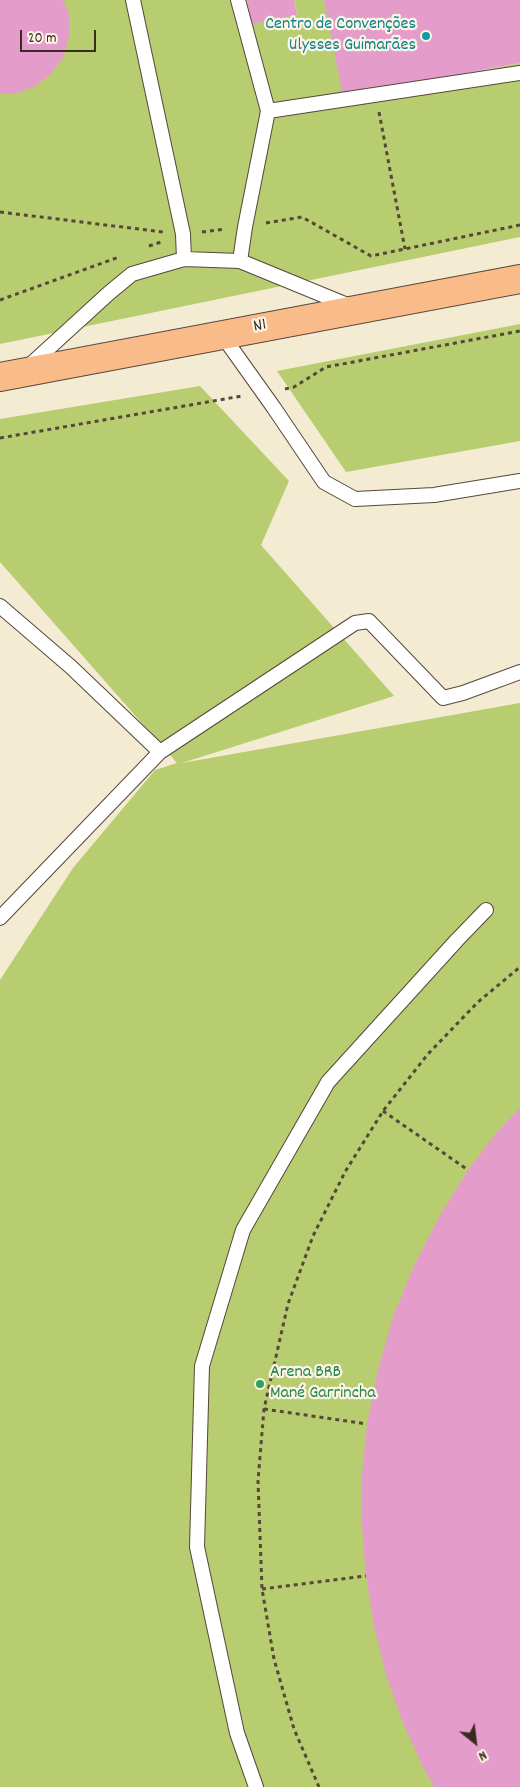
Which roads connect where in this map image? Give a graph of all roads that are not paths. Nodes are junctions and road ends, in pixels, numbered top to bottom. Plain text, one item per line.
1 (133, 0) edge
2 (238, 0) edge
3 (520, 73) edge
4 (268, 111) junction
5 (184, 259) junction
6 (240, 261) junction
7 (520, 279) edge
8 (358, 309) junction
9 (222, 335) junction
10 (11, 375) edge
11 (520, 481) edge
12 (0, 606) edge
13 (520, 672) edge
14 (160, 752) junction
15 (486, 910) dead end
16 (0, 918) edge
17 (256, 1787) edge

1 - 5 lane
2 - 4 lane
3 - 4 lane
4 - 6 lane
5 - 6 lane
5 - 10 lane
6 - 8 lane
7 - 8 highway, N1
8 - 9 highway, N1
9 - 10 highway, N1
9 - 11 lane
12 - 14 lane
13 - 14 lane
14 - 16 lane
15 - 17 lane

